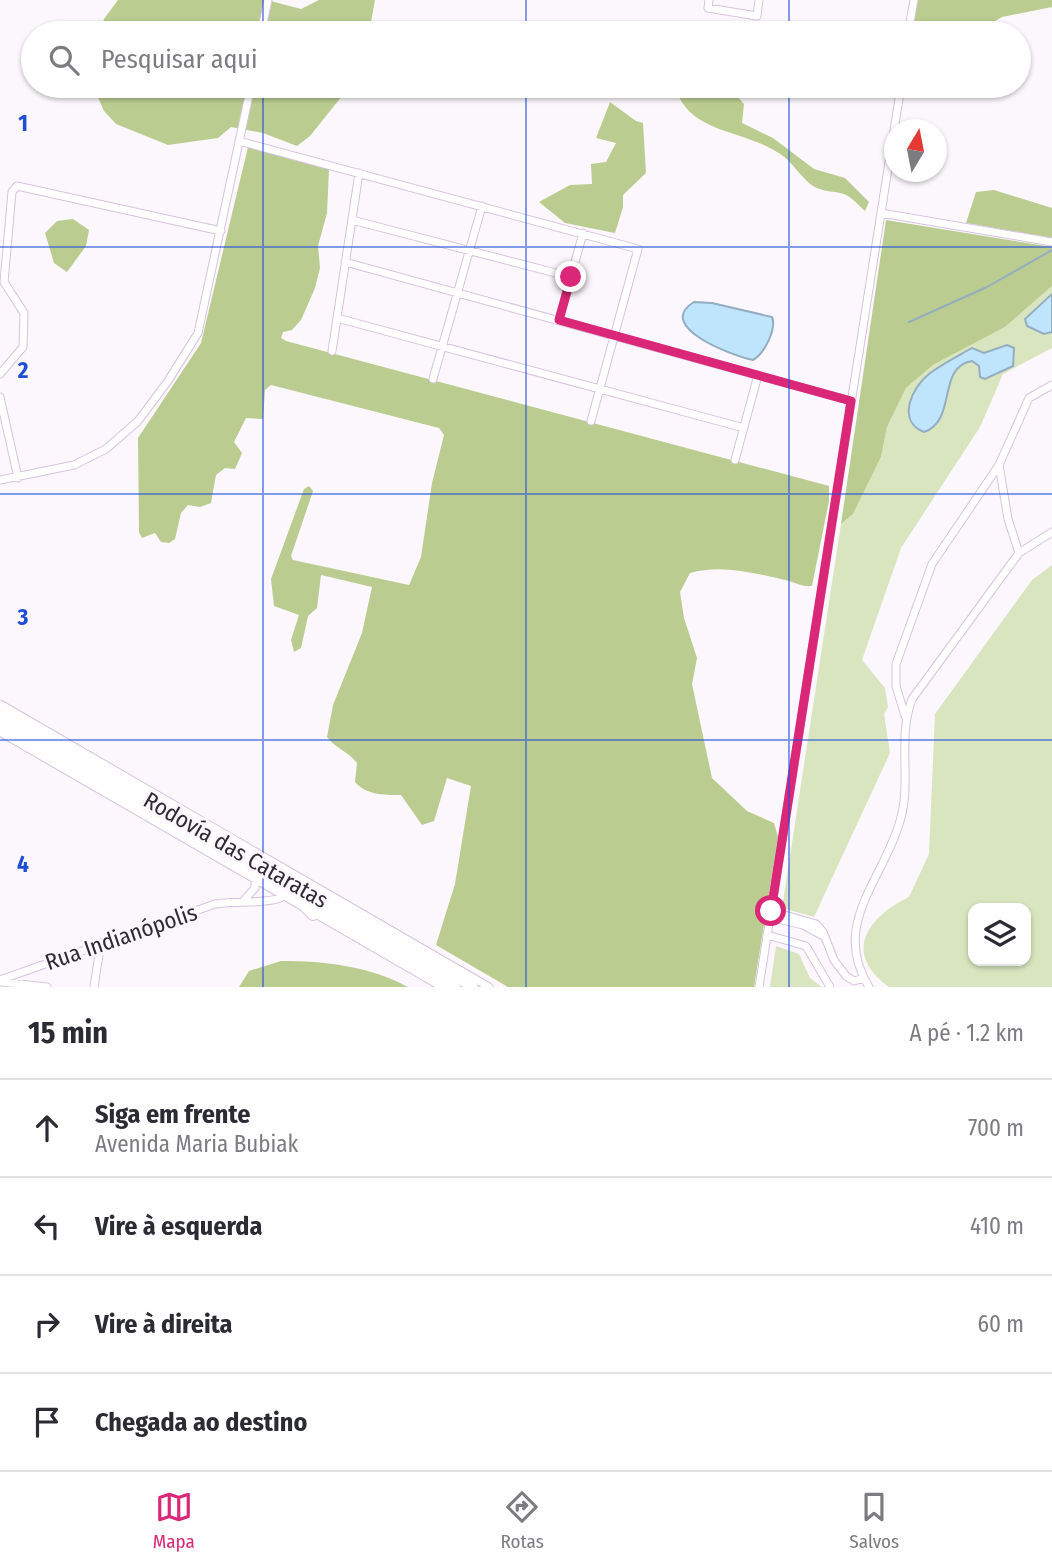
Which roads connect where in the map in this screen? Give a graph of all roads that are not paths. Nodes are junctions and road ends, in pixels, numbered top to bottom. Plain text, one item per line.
1 (268, 0) edge
2 (709, 0) edge
3 (759, 0) edge
4 (914, 0) edge
5 (264, 21) edge
6 (910, 21) edge
7 (248, 98) edge
8 (899, 98) edge
9 (239, 141) junction
10 (359, 173) junction
11 (482, 206) junction
12 (881, 213) junction
13 (352, 220) junction
14 (221, 231) junction
15 (583, 233) junction
16 (1052, 242) edge
17 (469, 251) junction
18 (345, 262) junction
19 (571, 277) junction
20 (457, 292) junction
21 (337, 318) junction
22 (559, 320) junction
23 (614, 335) junction
24 (442, 346) junction
25 (332, 351) dead end
26 (0, 374) edge
27 (758, 375) junction
28 (433, 379) dead end
29 (1052, 385) edge
30 (599, 389) junction
31 (0, 397) edge
32 (851, 401) junction
33 (590, 421) dead end
34 (744, 428) junction
35 (735, 460) dead end
36 (999, 466) junction
37 (18, 478) junction
38 (0, 480) edge
39 (1052, 532) edge
40 (1019, 553) junction
41 (0, 704) edge
42 (0, 713) edge
43 (905, 717) junction
44 (0, 723) edge
45 (0, 732) edge
46 (259, 863) junction
47 (294, 874) junction
48 (256, 882) junction
49 (284, 893) junction
50 (244, 900) junction
51 (771, 914) junction
52 (313, 915) joint
53 (767, 935) junction
54 (101, 942) junction
55 (864, 978) junction
56 (0, 981) edge
57 (47, 987) edge
58 (94, 987) edge
59 (442, 987) edge
60 (455, 987) edge
61 (473, 987) edge
62 (489, 987) edge
63 (759, 987) edge
64 (830, 987) edge
65 (869, 987) edge

1 - 5 street
2 - 3 street
4 - 6 street
7 - 9 street
8 - 12 street
9 - 10 street
9 - 14 street
10 - 11 street
10 - 13 street
11 - 15 street
11 - 17 street
12 - 16 street
12 - 32 street
13 - 17 street
13 - 18 street
14 - 26 street
14 - 37 street
15 - 19 street
15 - 23 street
17 - 19 street
17 - 20 street
18 - 20 street
18 - 21 street
19 - 22 street
20 - 22 street
20 - 24 street
21 - 24 street
21 - 25 street
22 - 23 street
23 - 27 street
23 - 30 street
24 - 28 street
24 - 30 street
27 - 32 street
27 - 34 street
29 - 36 street
30 - 33 street
30 - 34 street
31 - 37 street
32 - 51 street
34 - 35 street
36 - 40 street
36 - 43 street
37 - 38 street
39 - 40 street
40 - 43 street
41 - 47 street
42 - 46 highway, Rodovía das Cataratas
43 - 55 street
44 - 49 highway, Rodovía das Cataratas
45 - 48 street
46 - 47 highway
46 - 61 highway, Rodovía das Cataratas
47 - 62 street
48 - 49 street
48 - 50 street
49 - 50 street, Rua Indianópolis
49 - 52 highway
49 - 60 highway, Rodovía das Cataratas
50 - 54 street, Rua Indianópolis
51 - 53 street
51 - 55 street
52 - 59 street
53 - 63 street
53 - 64 street
54 - 56 street, Rua Indianópolis
54 - 58 street
55 - 65 street
56 - 57 street

